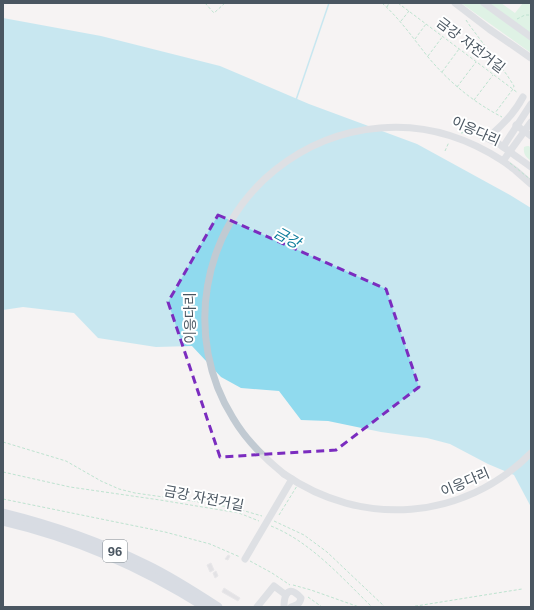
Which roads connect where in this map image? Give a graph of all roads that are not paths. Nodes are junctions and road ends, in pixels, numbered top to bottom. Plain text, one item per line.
1 (484, 3) edge
2 (458, 5) edge
3 (531, 37) edge
4 (531, 58) edge
5 (523, 97) road end
6 (531, 104) edge
7 (517, 107) junction
8 (525, 113) junction
9 (531, 122) edge
10 (516, 125) junction
11 (531, 136) edge
12 (503, 147) junction
13 (506, 161) junction
14 (531, 167) edge
15 (531, 184) edge
16 (531, 454) edge
17 (292, 479) junction
18 (3, 513) edge
19 (3, 521) edge
20 (246, 559) road end
21 (286, 594) junction
22 (205, 607) edge
23 (218, 607) edge
24 (257, 607) edge
25 (284, 607) edge
26 (291, 607) edge

1 - 3 street
2 - 4 street
5 - 7 street
6 - 8 street
7 - 8 street
7 - 12 street
8 - 10 street
9 - 13 street, bridge
10 - 11 street
10 - 12 street
12 - 14 street
13 - 15 street, 이응다리, bridge
13 - 17 street, 이응다리, bridge
16 - 17 street, 이응다리
17 - 20 street, bridge
18 - 23 main road, 96
19 - 22 main road, 96
21 - 24 street
21 - 25 street
21 - 26 street

